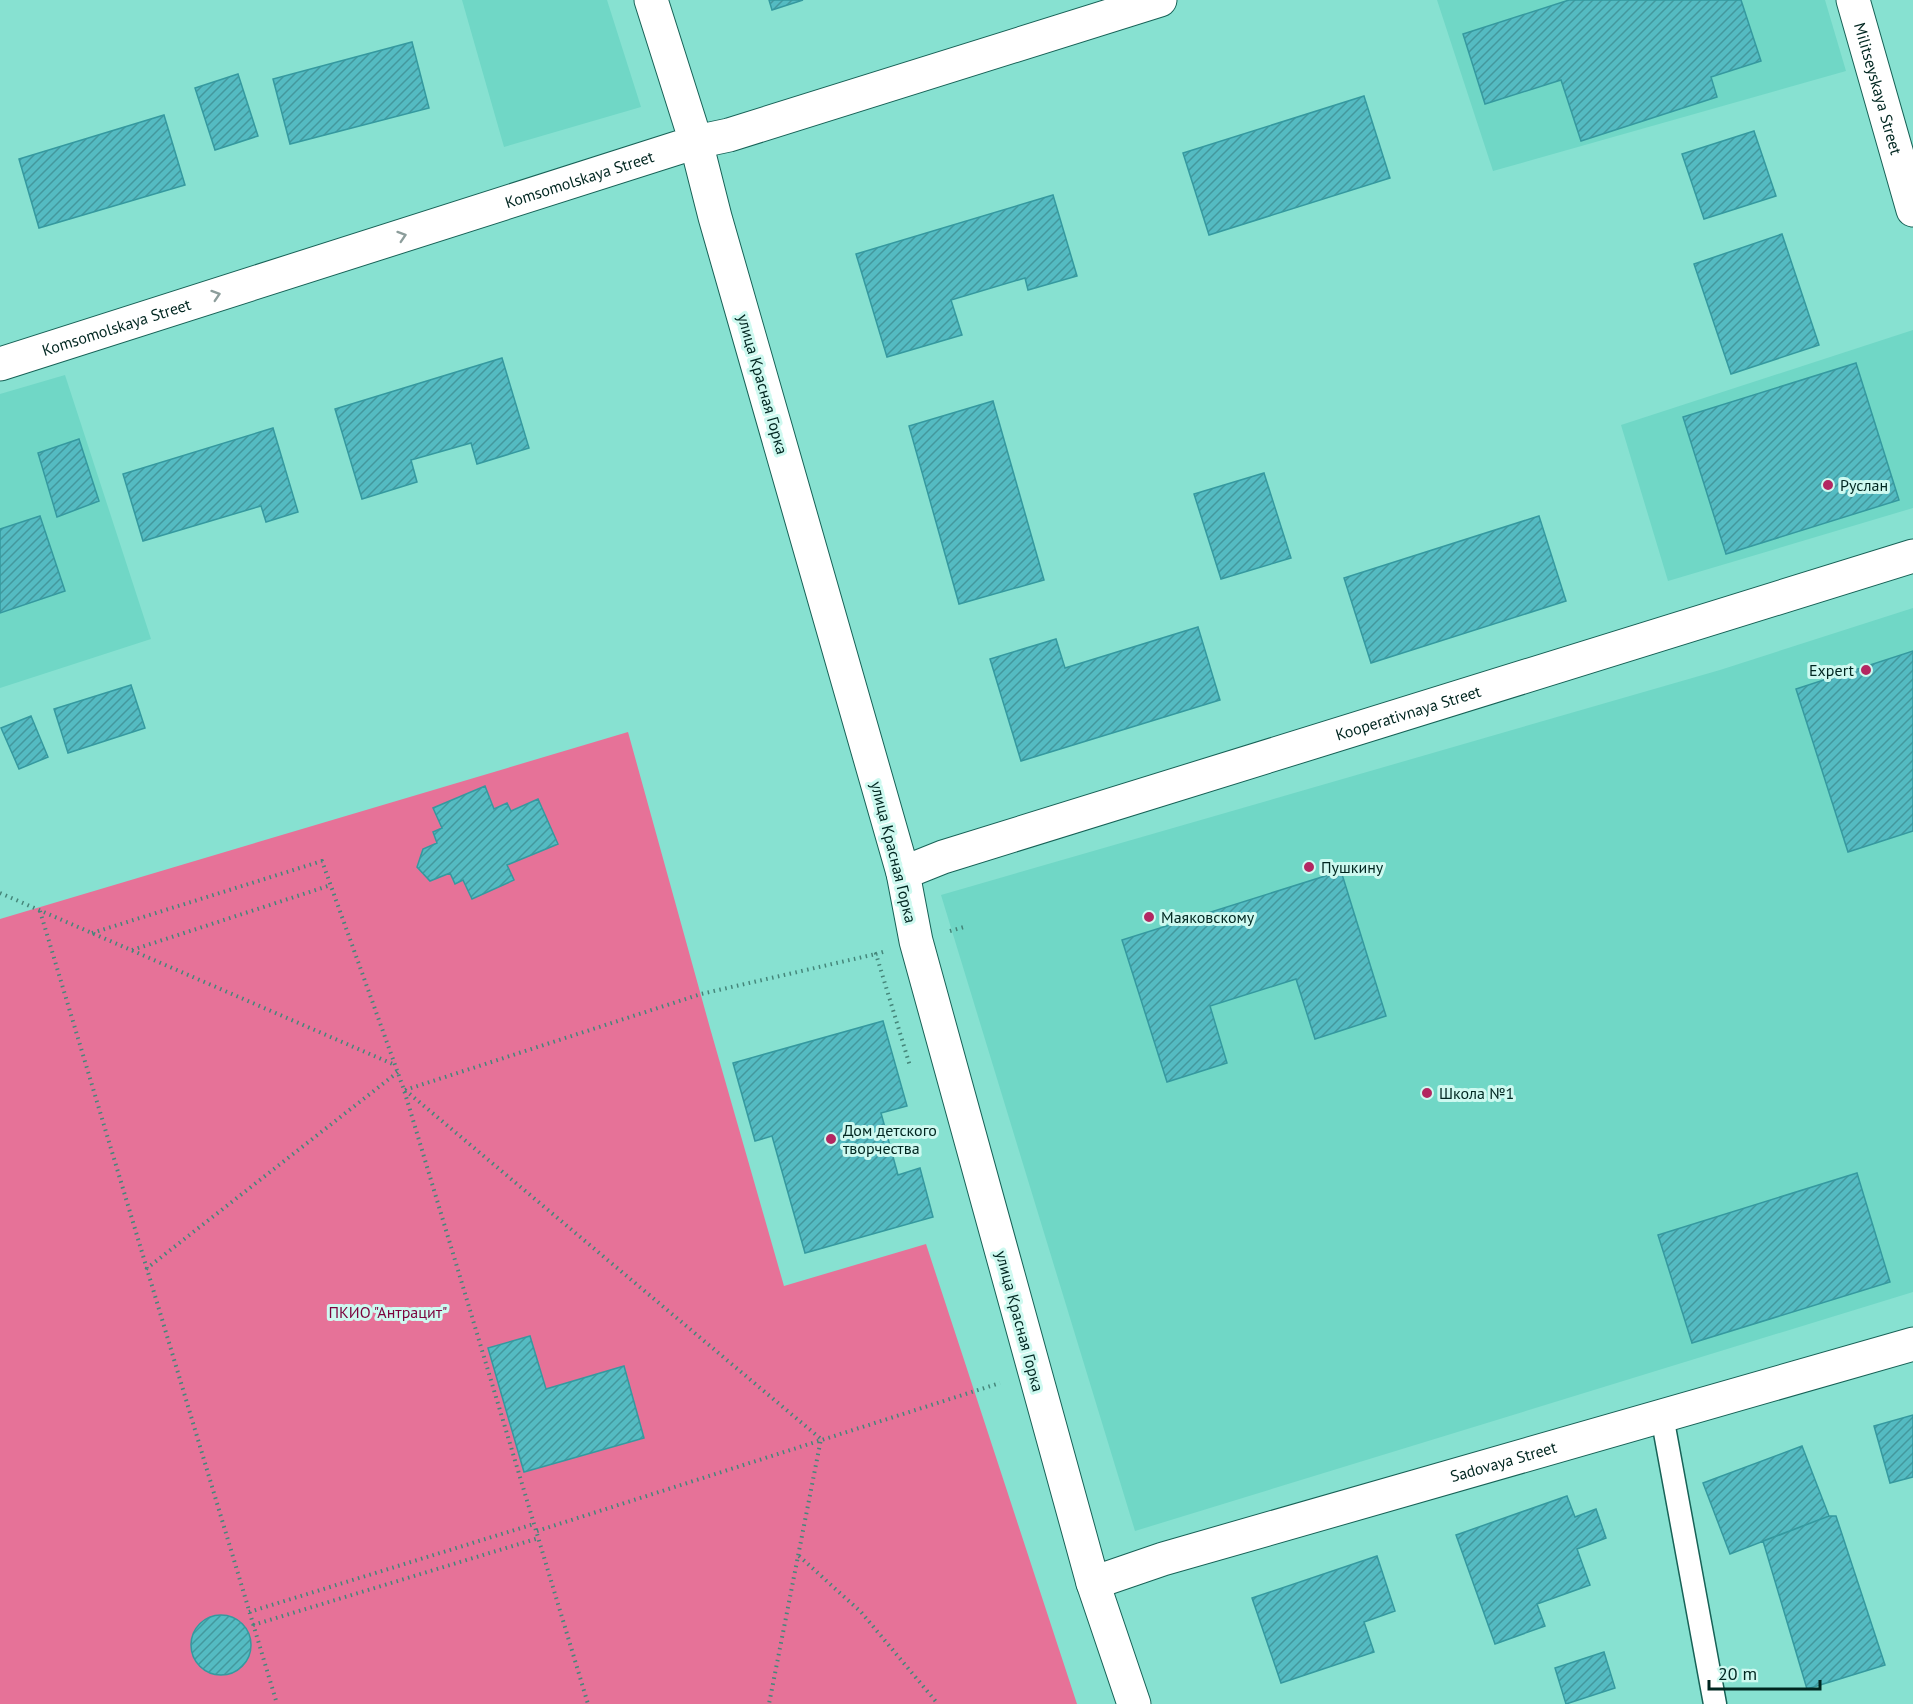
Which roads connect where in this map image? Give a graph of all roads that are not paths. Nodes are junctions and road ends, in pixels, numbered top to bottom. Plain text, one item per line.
1 (651, 0) edge
2 (1160, 0) edge
3 (1853, 0) edge
4 (696, 142) junction
5 (1913, 210) edge
6 (0, 364) edge
7 (1913, 556) edge
8 (903, 873) junction
9 (1913, 1344) edge
10 (1662, 1416) junction
11 (1093, 1584) junction
12 (1134, 1704) edge
13 (1715, 1704) edge

1 - 4 street, улица Красная Горка
2 - 4 street, Komsomolskaya Street
3 - 5 street, Militseyskaya Street
6 -> 4 street, Komsomolskaya Street
4 - 8 street, улица Красная Горка
7 - 8 street, Kooperativnaya Street
8 - 11 street, улица Красная Горка
9 - 10 street, Sadovaya Street
10 - 11 street, Sadovaya Street
10 - 13 lane
11 - 12 street, улица Красная Горка

